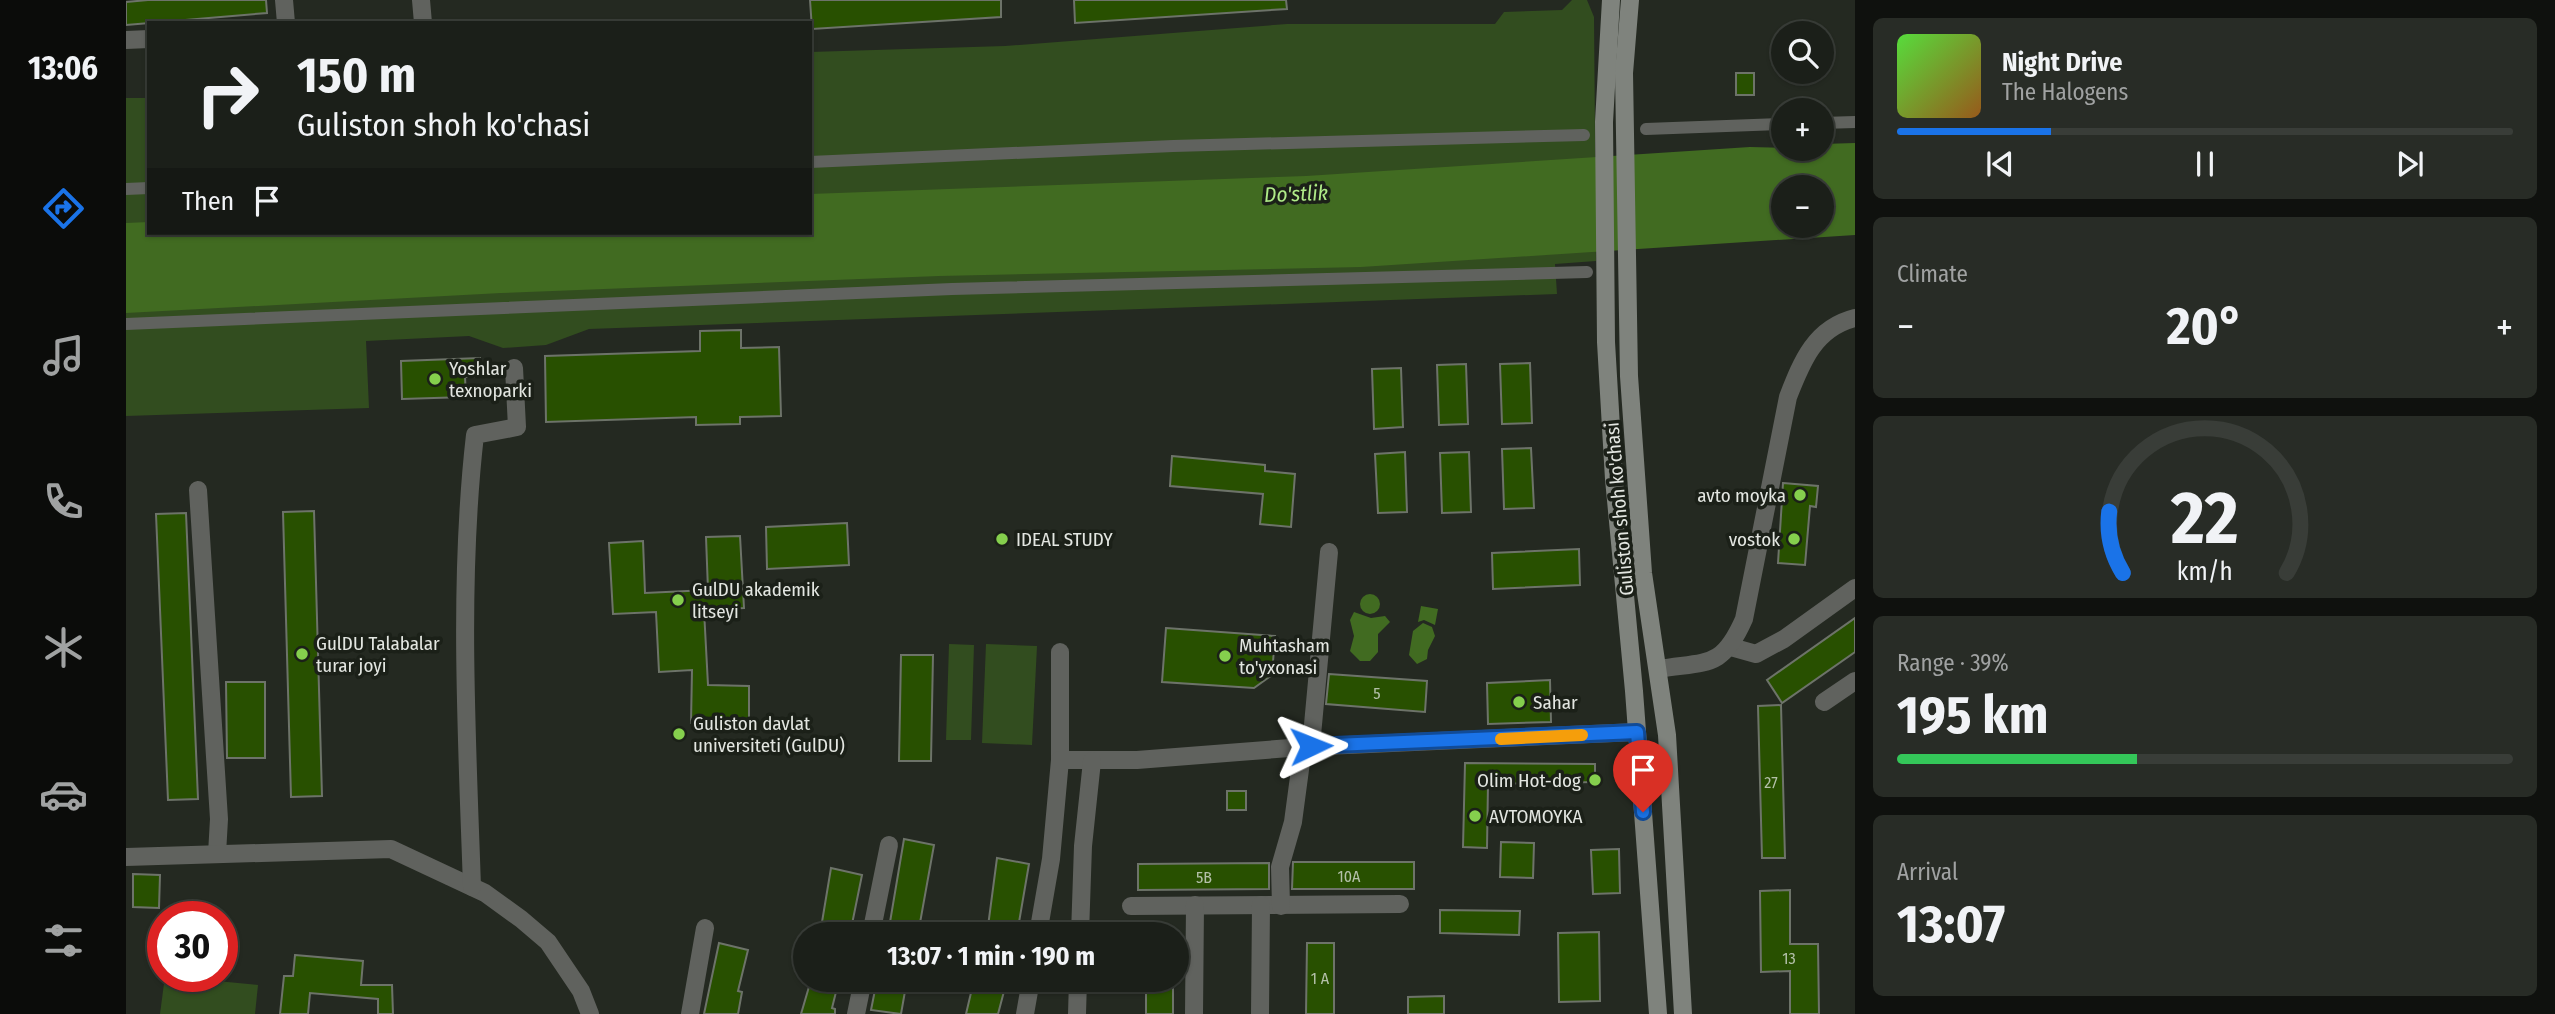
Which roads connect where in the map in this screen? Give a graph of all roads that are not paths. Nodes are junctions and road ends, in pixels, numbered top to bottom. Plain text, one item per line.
1 (284, 0) edge
2 (421, 0) edge
3 (1611, 0) edge
4 (1630, 0) edge
5 (286, 21) edge
6 (423, 21) edge
7 (147, 39) edge
8 (126, 40) edge
9 (1855, 122) edge
10 (1834, 123) edge
11 (1771, 124) edge
12 (1646, 129) dead end
13 (1584, 135) dead end
14 (812, 162) edge
15 (147, 188) edge
16 (126, 189) edge
17 (1587, 272) dead end
18 (1617, 272) junction
19 (1855, 317) edge
20 (126, 324) edge
21 (514, 368) dead end
22 (198, 490) dead end
23 (1329, 552) dead end
24 (1855, 588) edge
25 (1731, 647) junction
26 (1060, 652) dead end
27 (1659, 669) junction
28 (1855, 681) edge
29 (1824, 702) dead end
30 (1637, 732) junction
31 (1307, 746) junction
32 (1060, 760) junction
33 (1092, 761) junction
34 (889, 845) dead end
35 (216, 854) junction
36 (126, 857) edge
37 (472, 887) junction
38 (1401, 904) dead end
39 (1131, 905) dead end
40 (1195, 905) junction
41 (1261, 905) junction
42 (1281, 906) junction
43 (873, 922) edge
44 (1040, 922) edge
45 (1080, 922) edge
46 (705, 928) dead end
47 (861, 992) edge
48 (1029, 992) edge
49 (1078, 992) edge
50 (590, 1014) edge
51 (690, 1014) edge
52 (856, 1014) edge
53 (1025, 1014) edge
54 (1077, 1014) edge
55 (1194, 1014) edge
56 (1260, 1014) edge
57 (1658, 1014) edge
58 (1683, 1014) edge

1 - 5 street
2 - 6 street
3 - 18 main road, Guliston shoh ko'chasi
4 - 18 main road, Guliston shoh ko'chasi
7 - 8 street
9 - 10 street
11 - 12 street
13 - 14 street
15 - 16 street
17 - 20 street
18 - 27 main road, Guliston shoh ko'chasi
18 - 30 main road, Guliston shoh ko'chasi
19 - 25 street
21 - 37 street
22 - 35 street
23 - 31 street
24 - 25 street
25 - 27 street
26 - 32 street
27 - 58 main road, Guliston shoh ko'chasi
28 - 29 street
30 - 31 street
30 - 57 main road, Guliston shoh ko'chasi
31 - 33 street
31 - 42 street
32 - 33 street
32 - 44 street
33 - 45 street
34 - 43 street
35 - 36 street
35 - 37 street
37 - 50 street
38 - 42 street
39 - 40 street
40 - 41 street
40 - 55 street
41 - 42 street
41 - 56 street
46 - 51 street
47 - 52 street
48 - 53 street
49 - 54 street

